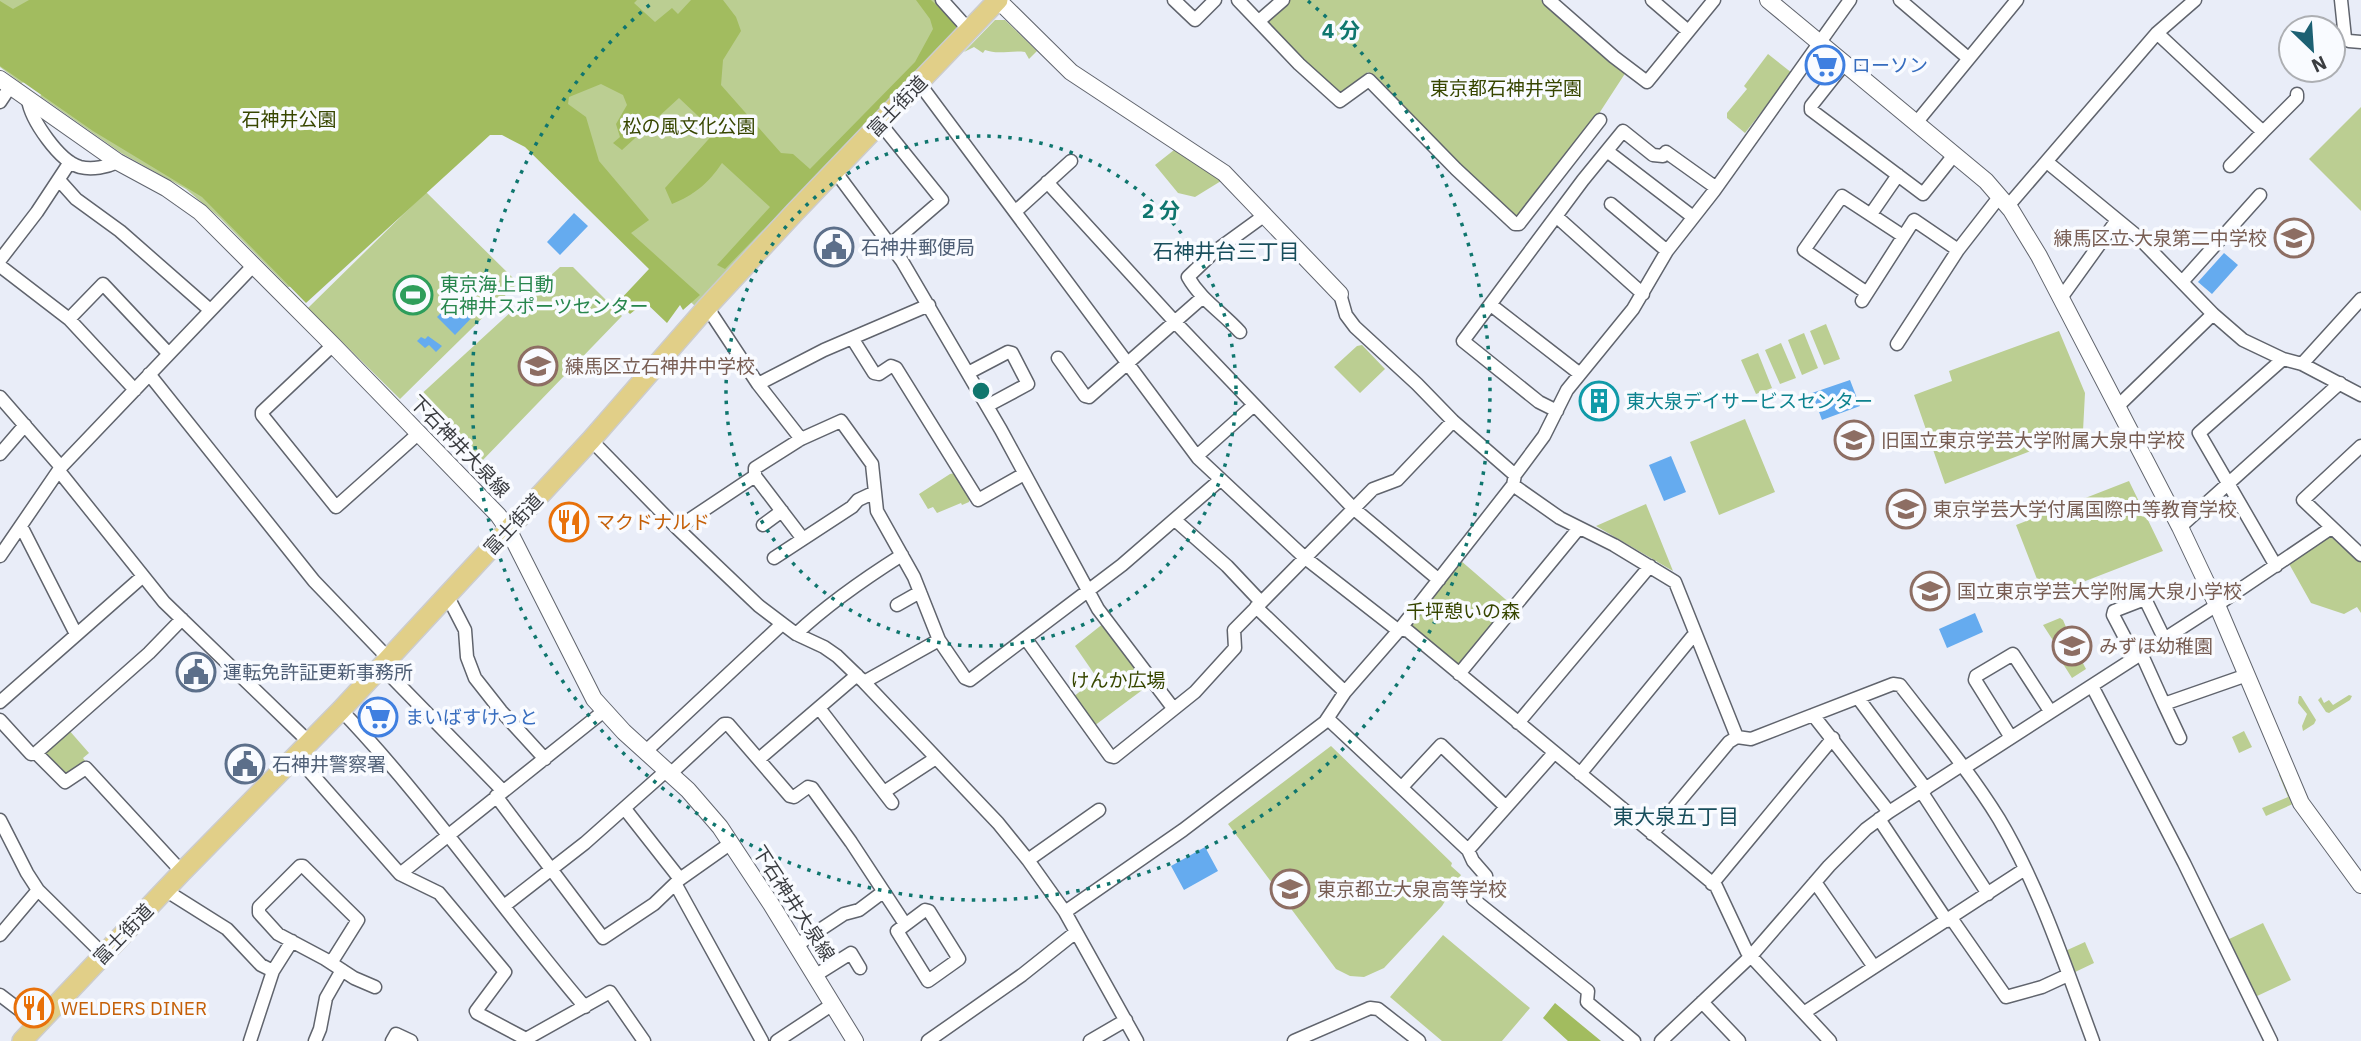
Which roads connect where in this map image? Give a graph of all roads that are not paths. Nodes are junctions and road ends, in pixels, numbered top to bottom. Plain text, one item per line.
1 (942, 0) edge
2 (998, 0) edge
3 (1174, 0) edge
4 (1215, 0) edge
5 (1238, 0) edge
6 (1283, 0) edge
7 (1549, 0) edge
8 (1652, 0) edge
9 (1714, 0) edge
10 (1768, 0) edge
11 (1850, 0) edge
12 (1900, 0) edge
13 (2017, 0) edge
14 (2195, 0) edge
15 (2341, 0) edge
16 (1259, 21) junction
17 (969, 30) junction
18 (1688, 31) junction
19 (2157, 33) junction
20 (2361, 42) edge
21 (1819, 43) junction
22 (1968, 58) junction
23 (1845, 63) junction
24 (5, 83) edge
25 (919, 83) junction
26 (2297, 94) dead end
27 (27, 100) junction
28 (0, 102) edge
29 (1600, 120) dead end
30 (1916, 123) junction
31 (880, 124) junction
32 (2263, 132) junction
33 (1607, 151) junction
34 (1954, 155) junction
35 (1070, 161) dead end
36 (70, 162) junction
37 (118, 162) junction
38 (2047, 162) junction
39 (2230, 166) dead end
40 (835, 171) junction
41 (1898, 175) junction
42 (59, 180) junction
43 (1047, 182) junction
44 (1715, 187) junction
45 (2260, 195) dead end
46 (2004, 201) junction
47 (1611, 204) dead end
48 (1016, 211) junction
49 (1871, 214) junction
50 (1265, 215) junction
51 (1557, 217) junction
52 (1693, 217) junction
53 (2117, 220) junction
54 (1903, 236) junction
55 (891, 244) junction
56 (1958, 250) junction
57 (1667, 251) junction
58 (0, 260) edge
59 (254, 265) junction
60 (0, 266) edge
61 (2182, 282) junction
62 (1340, 294) joint
63 (1643, 294) junction
64 (1203, 297) junction
65 (2061, 298) junction
66 (2361, 299) edge
67 (929, 305) junction
68 (1491, 305) junction
69 (707, 307) junction
70 (211, 310) junction
71 (2213, 313) junction
72 (69, 319) junction
73 (1175, 322) junction
74 (1240, 332) dead end
75 (852, 338) junction
76 (1897, 344) dead end
77 (333, 345) junction
78 (169, 354) junction
79 (1058, 358) dead end
80 (2283, 359) junction
81 (1128, 363) junction
82 (2302, 364) junction
83 (968, 373) junction
84 (149, 374) junction
85 (1580, 374) junction
86 (2340, 383) junction
87 (758, 384) junction
88 (135, 390) junction
89 (2361, 395) edge
90 (0, 397) edge
91 (1254, 405) junction
92 (987, 406) junction
93 (2118, 406) junction
94 (1557, 411) junction
95 (1453, 421) junction
96 (24, 425) junction
97 (418, 433) junction
98 (801, 439) junction
99 (591, 440) junction
100 (2361, 446) edge
101 (0, 454) edge
102 (1197, 456) junction
103 (60, 469) junction
104 (1024, 474) junction
105 (755, 476) junction
106 (1220, 480) junction
107 (1514, 480) junction
108 (2230, 485) junction
109 (875, 492) junction
110 (1353, 508) junction
111 (782, 511) junction
112 (1175, 520) junction
113 (763, 525) dead end
114 (21, 526) junction
115 (2180, 527) junction
116 (677, 528) junction
117 (1579, 528) junction
118 (2331, 528) junction
119 (508, 529) junction
120 (0, 532) edge
121 (803, 539) junction
122 (9, 543) junction
123 (902, 555) junction
124 (2361, 555) edge
125 (0, 556) edge
126 (1304, 557) junction
127 (774, 558) dead end
128 (1650, 566) junction
129 (2276, 566) junction
130 (142, 577) junction
131 (1439, 580) junction
132 (920, 592) junction
133 (1088, 592) junction
134 (447, 595) junction
135 (897, 605) dead end
136 (1258, 605) junction
137 (2217, 605) junction
138 (182, 619) junction
139 (782, 624) junction
140 (1400, 629) junction
141 (76, 634) junction
142 (796, 634) junction
143 (1696, 635) junction
144 (2164, 638) junction
145 (1026, 639) junction
146 (939, 640) junction
147 (2138, 655) junction
148 (385, 662) junction
149 (1459, 674) junction
150 (2247, 675) junction
151 (861, 679) junction
152 (2092, 686) junction
153 (1346, 692) junction
154 (1858, 698) junction
155 (0, 702) edge
156 (2164, 704) junction
157 (819, 708) junction
158 (1173, 708) junction
159 (341, 710) junction
160 (604, 711) junction
161 (2050, 711) junction
162 (1813, 715) junction
163 (1328, 719) junction
164 (0, 720) edge
165 (1518, 723) junction
166 (2010, 736) junction
167 (1737, 737) junction
168 (1833, 738) junction
169 (2180, 738) dead end
170 (303, 750) junction
171 (646, 751) junction
172 (36, 753) junction
173 (1554, 753) junction
174 (936, 758) junction
175 (545, 759) junction
176 (759, 759) junction
177 (1963, 767) junction
178 (668, 773) junction
179 (1580, 774) junction
180 (1402, 787) junction
181 (1924, 790) junction
182 (499, 794) junction
183 (1506, 807) junction
184 (625, 809) junction
185 (1099, 810) dead end
186 (1884, 815) junction
187 (2, 826) edge
188 (1652, 834) junction
189 (448, 835) junction
190 (731, 843) junction
191 (1468, 850) junction
192 (1028, 860) junction
193 (551, 869) junction
194 (2025, 869) junction
195 (182, 872) junction
196 (400, 874) junction
197 (678, 882) junction
198 (1815, 882) junction
199 (1712, 884) junction
200 (2361, 885) edge
201 (38, 890) junction
202 (165, 890) junction
203 (883, 892) junction
204 (1987, 894) junction
205 (504, 906) junction
206 (1065, 912) junction
207 (1949, 920) junction
208 (905, 924) junction
209 (1076, 932) junction
210 (0, 935) edge
211 (292, 941) junction
212 (797, 945) junction
213 (103, 954) junction
214 (1751, 956) junction
215 (336, 967) junction
216 (1874, 967) junction
217 (860, 968) dead end
218 (273, 971) junction
219 (816, 975) junction
220 (2068, 975) junction
221 (375, 987) dead end
222 (0, 995) edge
223 (1702, 1002) junction
224 (833, 1004) junction
225 (585, 1007) junction
226 (1805, 1012) junction
227 (1126, 1020) junction
228 (38, 1024) junction
229 (757, 1039) edge
230 (525, 1040) edge
231 (22, 1041) edge
232 (250, 1041) edge
233 (315, 1041) edge
234 (391, 1041) edge
235 (411, 1041) edge
236 (644, 1041) edge
237 (777, 1041) edge
238 (855, 1041) edge
239 (928, 1041) edge
240 (1090, 1041) edge
241 (1137, 1041) edge
242 (1294, 1041) edge
243 (1419, 1041) edge
244 (1634, 1041) edge
245 (1661, 1041) edge
246 (1739, 1041) edge
247 (1830, 1041) edge
248 (2093, 1041) edge
249 (2271, 1041) edge

1 - 17 street
2 - 17 main road, 富士街道
2 - 50 street
3 - 4 street
5 - 16 street
6 - 16 street
7 - 18 street
8 - 18 street
9 - 18 street
10 - 21 street
11 - 21 street
12 - 22 street
13 - 22 street
14 - 19 street
15 - 20 street
16 - 29 street
17 - 25 main road, 富士街道
19 - 32 street
19 - 38 street
21 - 23 street
21 - 44 street
22 - 30 street
23 - 30 street
23 - 41 street
24 - 27 street, 下石神井大泉線
24 - 28 street
25 - 31 main road, 富士街道
25 - 48 street
26 - 32 street
27 - 36 street
27 - 37 street, 下石神井大泉線
30 - 34 street
31 - 40 main road, 富士街道
31 - 55 street
32 - 39 street
33 - 44 street
33 - 51 street
33 - 52 street
34 - 41 street
34 - 46 street
35 - 43 street
36 - 37 street
36 - 42 street
37 - 59 street, 下石神井大泉線
38 - 46 street
38 - 53 street
40 - 55 street
40 - 69 main road, 富士街道
41 - 49 street
42 - 58 street
42 - 70 street
43 - 48 street
43 - 73 street
44 - 52 street
45 - 61 street
46 - 56 street
46 - 65 street
47 - 57 street
48 - 81 street
49 - 54 street
49 - 54 street
50 - 62 street
50 - 64 street
51 - 63 street
51 - 68 street
52 - 57 street
53 - 61 street
53 - 65 street
54 - 56 street
55 - 67 street
56 - 76 street
57 - 63 street
59 - 70 street
59 - 77 street, 下石神井大泉線
60 - 72 street
61 - 71 street
62 - 95 street
63 - 85 street
64 - 73 street
64 - 74 street
65 - 93 street
66 - 82 street
67 - 75 street
67 - 83 street
68 - 85 street
68 - 94 street
69 - 87 street
69 - 99 main road, 富士街道
70 - 78 street
71 - 80 street
71 - 93 street
72 - 78 street
72 - 88 street
73 - 81 street
73 - 91 street
75 - 87 street
75 - 104 street
77 - 97 street, 下石神井大泉線
77 - 97 street
78 - 84 street
79 - 81 street
80 - 82 street
80 - 108 street
81 - 102 street
82 - 86 street
83 - 92 street
83 - 92 street
84 - 88 street
84 - 148 street
85 - 94 street
86 - 89 street
86 - 108 street
87 - 98 street
88 - 103 street
90 - 96 street
91 - 102 street
91 - 110 street
92 - 104 street
93 - 115 street
94 - 107 street
95 - 107 street
95 - 110 street
96 - 101 street
96 - 103 street
97 - 119 street, 下石神井大泉線
98 - 105 street
98 - 109 street
99 - 116 street
99 - 119 main road, 富士街道
100 - 118 street
102 - 106 street
103 - 114 street
103 - 130 street
104 - 133 street
105 - 111 street
105 - 116 street
106 - 112 street
106 - 126 street
107 - 117 street
107 - 131 street
108 - 115 street
108 - 129 street
109 - 121 street
109 - 123 street
110 - 126 street
110 - 131 street
111 - 113 street
111 - 121 street
112 - 133 street
112 - 136 street
114 - 122 street
114 - 141 street
115 - 137 street
116 - 139 street
117 - 128 street
117 - 149 street
118 - 124 street
118 - 129 street
119 - 134 main road, 富士街道
119 - 160 street, 下石神井大泉線
120 - 122 street
121 - 127 street
122 - 125 street
123 - 132 street
123 - 142 street
126 - 136 street
126 - 140 street
128 - 143 street
128 - 165 street
129 - 137 street
130 - 138 street
130 - 141 street
131 - 140 street
132 - 135 street
132 - 146 street
133 - 145 street
133 - 158 street
134 - 148 main road, 富士街道
134 - 175 street
136 - 153 street
136 - 158 street
137 - 144 street
137 - 150 street
138 - 170 street
138 - 172 street
139 - 142 street
139 - 171 street
140 - 149 street
140 - 153 street
141 - 155 street
142 - 151 street
143 - 167 street
143 - 179 street
144 - 147 street
144 - 147 street
145 - 146 street
145 - 158 street
146 - 151 street
147 - 152 street
147 - 156 street
148 - 159 main road, 富士街道
148 - 182 street
149 - 165 street
150 - 156 street
150 - 200 street
151 - 157 street
151 - 174 street
152 - 161 street
152 - 249 street
153 - 163 street
154 - 162 street
154 - 177 street
154 - 181 street
156 - 169 street
157 - 174 street
157 - 176 street
159 - 170 main road, 富士街道
159 - 189 street
160 - 171 street, 下石神井大泉線
160 - 175 street
161 - 166 street
161 - 166 street
162 - 167 street
162 - 168 street
163 - 180 street
163 - 206 street
164 - 172 street
165 - 173 street
166 - 177 street
167 - 188 street
168 - 186 street
168 - 199 street
170 - 195 main road, 富士街道
170 - 196 street
171 - 178 street, 下石神井大泉線
172 - 195 street
173 - 179 street
173 - 183 street
174 - 192 street
175 - 182 street
176 - 178 street
176 - 203 street
177 - 181 street
177 - 194 street
178 - 184 street
178 - 190 street, 下石神井大泉線
179 - 188 street
180 - 183 street
180 - 191 street
181 - 186 street
181 - 204 street
182 - 189 street
182 - 193 street
183 - 191 street
184 - 193 street
184 - 197 street
185 - 192 street
186 - 198 street
186 - 207 street
187 - 201 street
188 - 199 street
189 - 196 street
189 - 205 street
190 - 197 street
190 - 212 street, 下石神井大泉線
191 - 244 street
192 - 206 street
193 - 197 street
193 - 205 street
194 - 204 street
194 - 220 street
195 - 202 main road, 富士街道
196 - 230 street
197 - 229 street
198 - 214 street
198 - 216 street
199 - 214 street
201 - 210 street
201 - 213 street
202 - 213 main road, 富士街道
202 - 218 street
203 - 208 street
203 - 212 street
204 - 207 street
205 - 225 street
206 - 209 street
207 - 216 street
207 - 220 street
208 - 208 street
209 - 227 street
209 - 239 street
211 - 215 street
211 - 215 street
211 - 218 street
212 - 219 street, 下石神井大泉線
213 - 228 main road, 富士街道
214 - 223 street
214 - 226 street
215 - 221 street
215 - 233 street
216 - 226 street
217 - 219 street
218 - 232 street
219 - 224 street, 下石神井大泉線
220 - 248 street
222 - 228 street
223 - 245 street
223 - 246 street
224 - 237 street
224 - 238 street, 下石神井大泉線
225 - 230 street
225 - 236 street
226 - 247 street
227 - 240 street
227 - 241 street
228 - 231 main road, 富士街道
234 - 235 street
242 - 243 street

